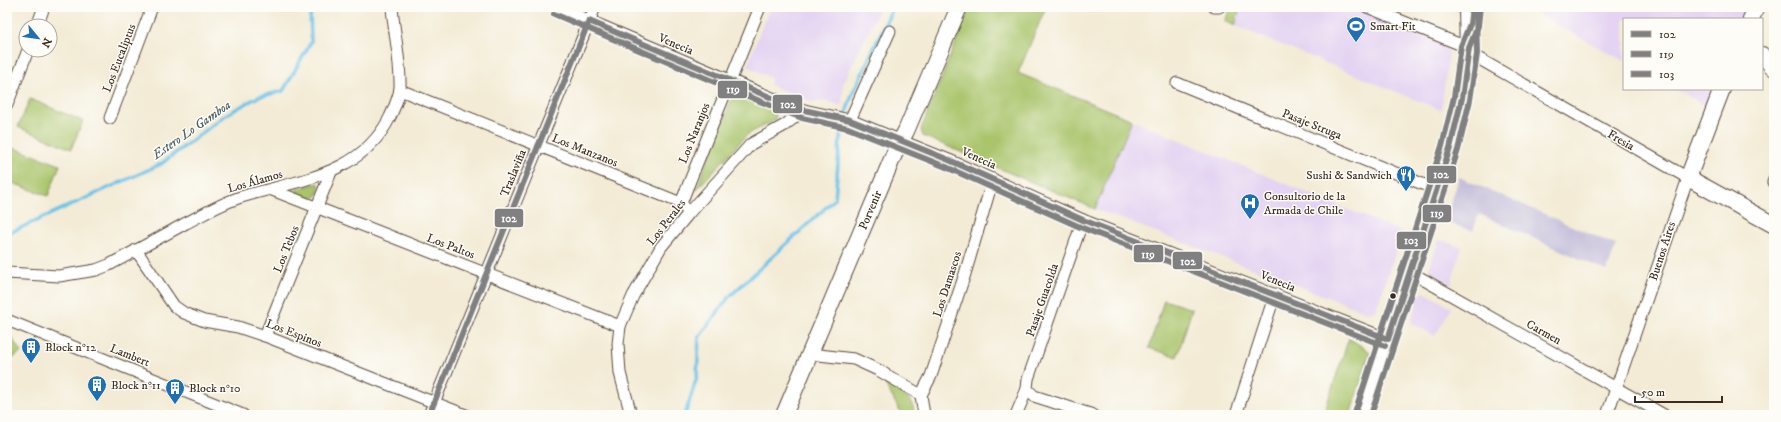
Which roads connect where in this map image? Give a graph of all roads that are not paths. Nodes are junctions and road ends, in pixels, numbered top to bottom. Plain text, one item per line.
1 (44, 7) edge
2 (152, 7) edge
3 (392, 7) edge
4 (557, 7) edge
5 (595, 7) edge
6 (760, 7) edge
7 (959, 7) edge
8 (1214, 7) edge
9 (1220, 7) edge
10 (1367, 7) edge
11 (1468, 7) edge
12 (1480, 7) edge
13 (1756, 7) edge
14 (40, 18) edge
15 (1751, 18) edge
16 (589, 21) junction
17 (890, 31) dead end
18 (1469, 50) junction
19 (1763, 56) edge
20 (25, 58) edge
21 (1774, 68) edge
22 (729, 81) junction
23 (1177, 83) dead end
24 (400, 90) junction
25 (1722, 90) edge
26 (7, 105) edge
27 (804, 110) junction
28 (110, 118) dead end
29 (850, 120) junction
30 (901, 140) junction
31 (538, 145) junction
32 (331, 172) junction
33 (1688, 178) junction
34 (993, 179) junction
35 (272, 190) junction
36 (1437, 190) junction
37 (681, 203) junction
38 (317, 207) junction
39 (689, 213) junction
40 (1083, 220) junction
41 (1774, 225) edge
42 (136, 250) junction
43 (1410, 272) junction
44 (7, 274) edge
45 (486, 274) junction
46 (1275, 294) junction
47 (7, 320) edge
48 (620, 326) junction
49 (265, 336) junction
50 (1388, 339) junction
51 (810, 354) junction
52 (1617, 388) junction
53 (1027, 389) junction
54 (921, 394) junction
55 (434, 403) junction
56 (243, 415) edge
57 (429, 415) edge
58 (466, 415) edge
59 (631, 415) edge
60 (784, 415) edge
61 (924, 415) edge
62 (1016, 415) edge
63 (1093, 415) edge
64 (1236, 415) edge
65 (1363, 415) edge
66 (1608, 415) edge
67 (1664, 415) edge

1 - 14 street
2 - 28 street, Los Eucaliptus
3 - 24 street, Los Álamos
4 - 16 street, Venecia
5 - 16 street, Traslaviña
6 - 22 street, Los Naranjos
7 - 30 street, Porvenir
8 - 9 street
10 - 18 street, Fresia
11 - 18 main road
12 - 18 main road
13 - 15 street
16 - 22 street, Venecia
16 - 31 street, Traslaviña
17 - 29 street
18 - 33 street, Fresia
18 - 36 main road
19 - 21 street
20 - 26 street
22 - 27 street, Venecia
22 - 37 street, Los Naranjos
23 - 36 street, Pasaje Struga
24 - 31 street, Los Manzanos
24 - 32 street, Los Álamos
25 - 33 street, Buenos Aires
27 - 29 street, Venecia
27 - 39 street, Los Perales
29 - 30 street, Venecia
30 - 34 street, Venecia
30 - 51 street, Porvenir
31 - 37 street, Los Manzanos
31 - 45 street, Traslaviña
32 - 35 street, Los Álamos
32 - 38 street, Los Tebos
33 - 41 street, Fresia
33 - 52 street, Buenos Aires
34 - 40 street, Venecia
34 - 54 street, Los Damascos
35 - 38 street, Los Paltos
35 - 42 street, Los Álamos
36 - 43 main road
37 - 39 street, Los Manzanos
38 - 45 street, Los Paltos
38 - 49 street, Los Tebos
39 - 48 street, Los Perales
40 - 46 street, Venecia
40 - 53 street, Pasaje Guacolda
42 - 44 street, Los Álamos
42 - 49 street, Los Espinos
43 - 50 main road
43 - 52 street, Carmen
45 - 48 street, Los Paltos
45 - 55 street, Traslaviña
46 - 50 street, Venecia
46 - 64 street
47 - 56 street, Lambert
48 - 59 street, Los Perales
49 - 55 street, Los Espinos
50 - 65 main road
51 - 54 street
51 - 60 street, Porvenir
52 - 66 street, Buenos Aires
52 - 67 street, Carmen
53 - 62 street, Pasaje Guacolda
53 - 63 street
54 - 61 street
55 - 57 street, Traslaviña
55 - 58 street, Los Espinos

